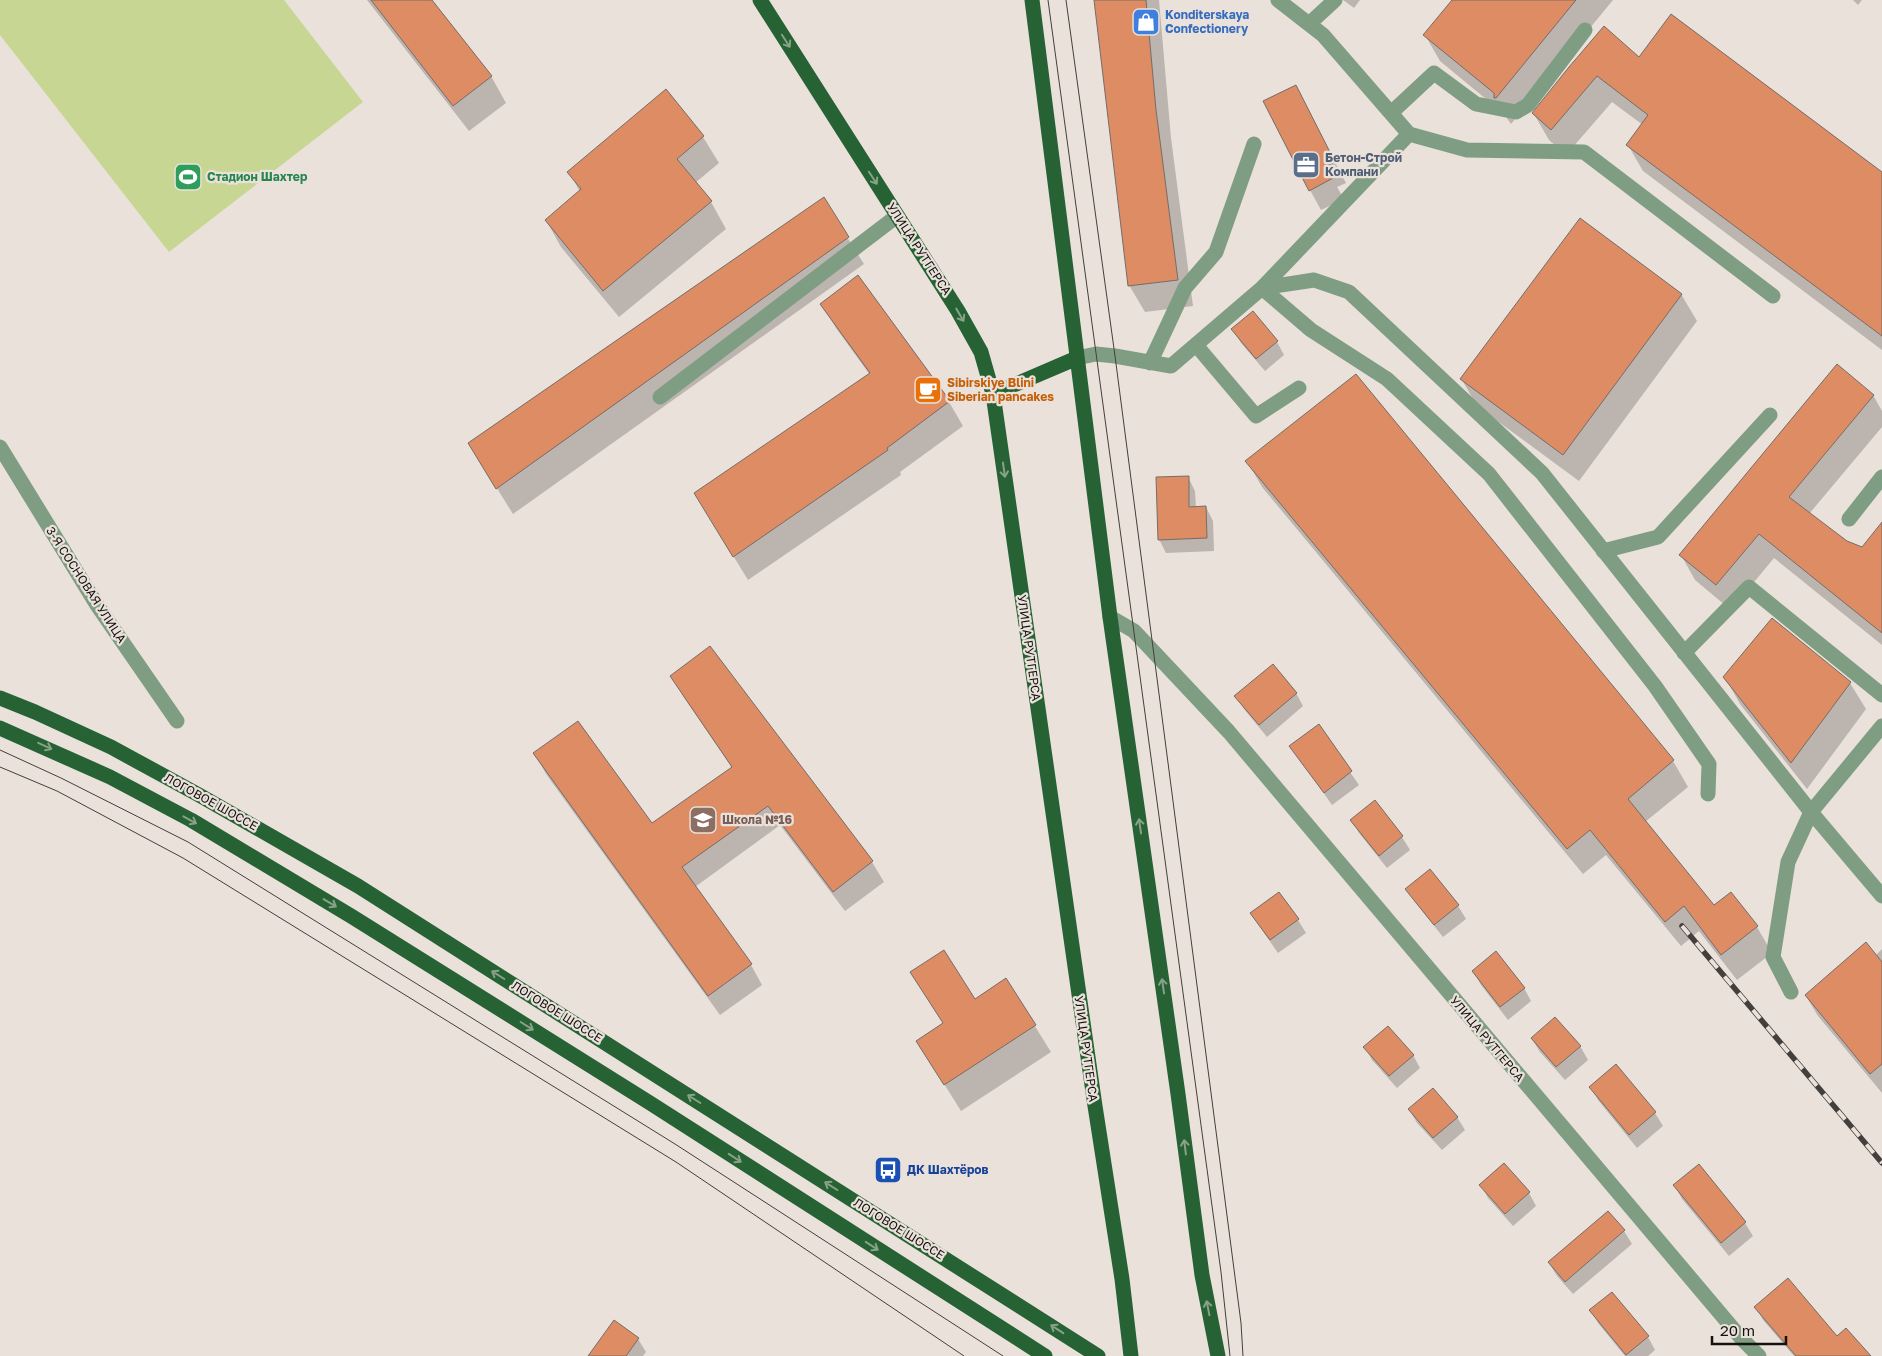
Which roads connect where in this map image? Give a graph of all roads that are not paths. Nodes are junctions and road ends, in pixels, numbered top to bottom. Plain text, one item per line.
1 (760, 0) edge
2 (1032, 0) edge
3 (1278, 0) edge
4 (1334, 0) edge
5 (1309, 24) junction
6 (1585, 30) dead end
7 (1391, 113) junction
8 (1409, 134) junction
9 (1254, 144) dead end
10 (897, 216) junction
11 (1262, 288) junction
12 (1773, 296) dead end
13 (1196, 345) junction
14 (1078, 358) junction
15 (1150, 362) junction
16 (1299, 388) dead end
17 (993, 394) junction
18 (660, 397) dead end
19 (1770, 415) dead end
20 (0, 447) edge
21 (1882, 477) edge
22 (1849, 519) dead end
23 (1603, 551) junction
24 (1110, 617) junction
25 (1684, 653) junction
26 (1882, 695) edge
27 (0, 698) edge
28 (177, 721) dead end
29 (1882, 726) edge
30 (0, 728) edge
31 (1708, 794) dead end
32 (1811, 812) junction
33 (1882, 896) edge
34 (1790, 992) dead end
35 (1045, 1356) edge
36 (1098, 1356) edge
37 (1131, 1356) edge
38 (1218, 1356) edge
39 (1759, 1356) edge

1 -> 10 main road, УЛИЦА РУТГЕРСА
2 - 14 main road
3 - 5 street
4 - 5 street
5 - 7 street
6 - 7 street
7 - 8 street
8 - 11 street
8 - 12 street
9 - 15 street
10 -> 17 main road, УЛИЦА РУТГЕРСА
10 - 18 street
11 - 13 street
11 - 23 street
11 - 31 street
13 - 15 street
13 - 16 street
14 - 15 street
14 - 17 main road
14 - 24 main road
17 -> 37 main road, УЛИЦА РУТГЕРСА
19 - 23 street
20 - 28 street, 3-Я СОСНОВАЯ УЛИЦА
21 - 22 street
23 - 25 street
38 -> 24 main road
24 - 39 street, УЛИЦА РУТГЕРСА
25 - 26 street
25 - 32 street
36 -> 27 main road, ЛОГОВОЕ ШОССЕ
29 - 32 street
30 -> 35 main road, ЛОГОВОЕ ШОССЕ
32 - 33 street
32 - 34 street

